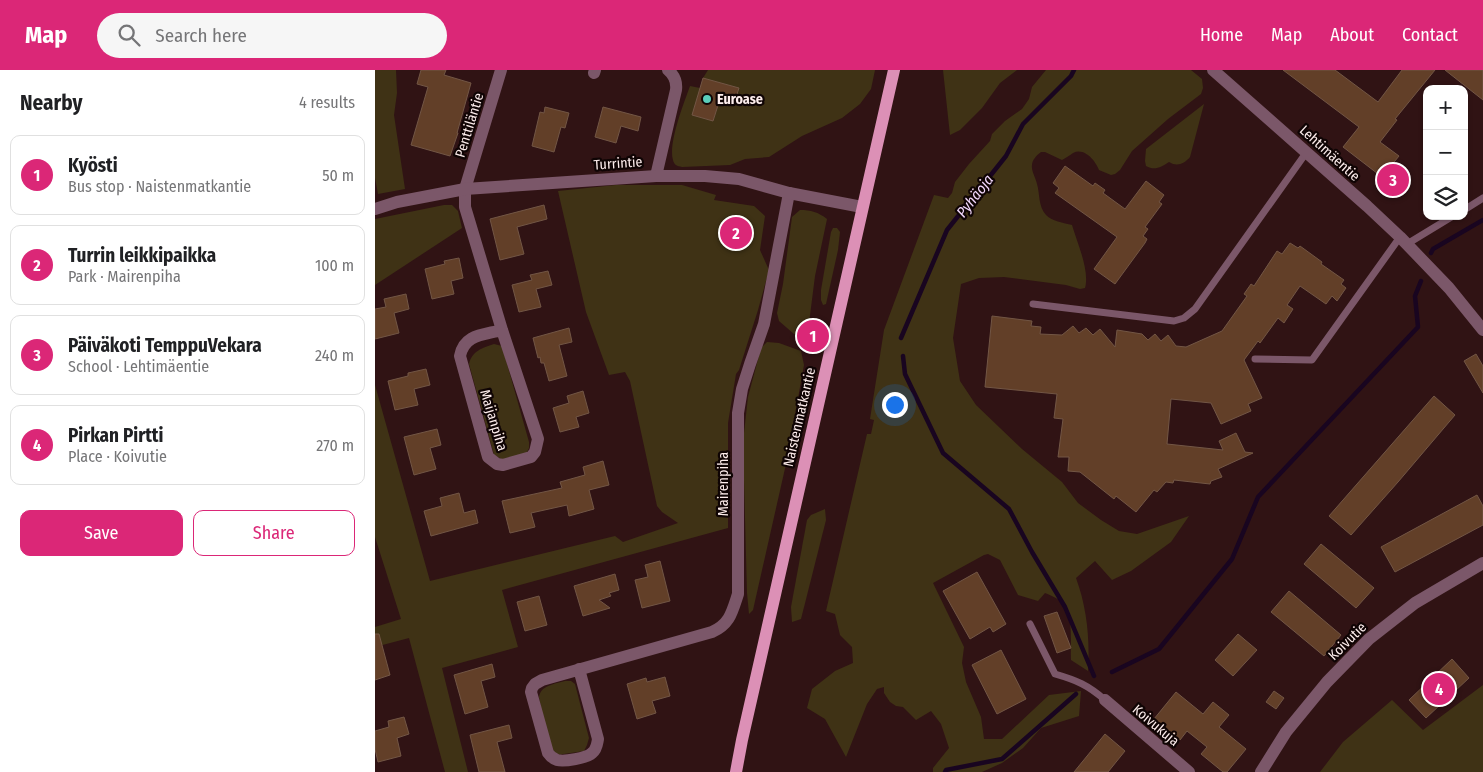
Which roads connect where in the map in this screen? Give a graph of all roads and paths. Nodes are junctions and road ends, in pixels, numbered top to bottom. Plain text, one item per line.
1 (501, 70) edge
2 (667, 70) edge
3 (894, 70) edge
4 (1213, 70) edge
5 (1306, 153) junction
6 (656, 176) junction
7 (465, 189) junction
8 (789, 194) junction
9 (1483, 198) edge
10 (1468, 207) edge
11 (862, 208) junction
12 (375, 209) edge
13 (1445, 220) edge
14 (1403, 241) junction
15 (1033, 304) dead end
16 (1483, 329) edge
17 (502, 330) junction
18 (1255, 359) dead end
19 (1483, 563) edge
20 (1030, 624) dead end
21 (579, 669) junction
22 (1105, 700) joint
23 (737, 772) edge
24 (1189, 772) edge
25 (1261, 772) edge

1 - 7 street, Penttiläntie
2 - 6 street
3 - 11 main road, Naistenmatkantie
4 - 5 street, Lehtimäentie
5 - 14 street, Lehtimäentie
5 - 15 lane
6 - 7 street, Turrintie
6 - 8 street, Turrintie
7 - 12 street, Turrintie
7 - 17 street, Maijanpiha
8 - 11 street, Turrintie
8 - 21 street, Mairenpiha
9 - 10 lane
11 - 23 main road, Naistenmatkantie
13 - 14 lane
14 - 16 street, Lehtimäentie
14 - 18 lane
17 - 17 street, Maijanpiha
19 - 25 street, Koivutie
20 - 22 lane
21 - 21 street, Mairenpiha
22 - 24 street, Koivukuja

